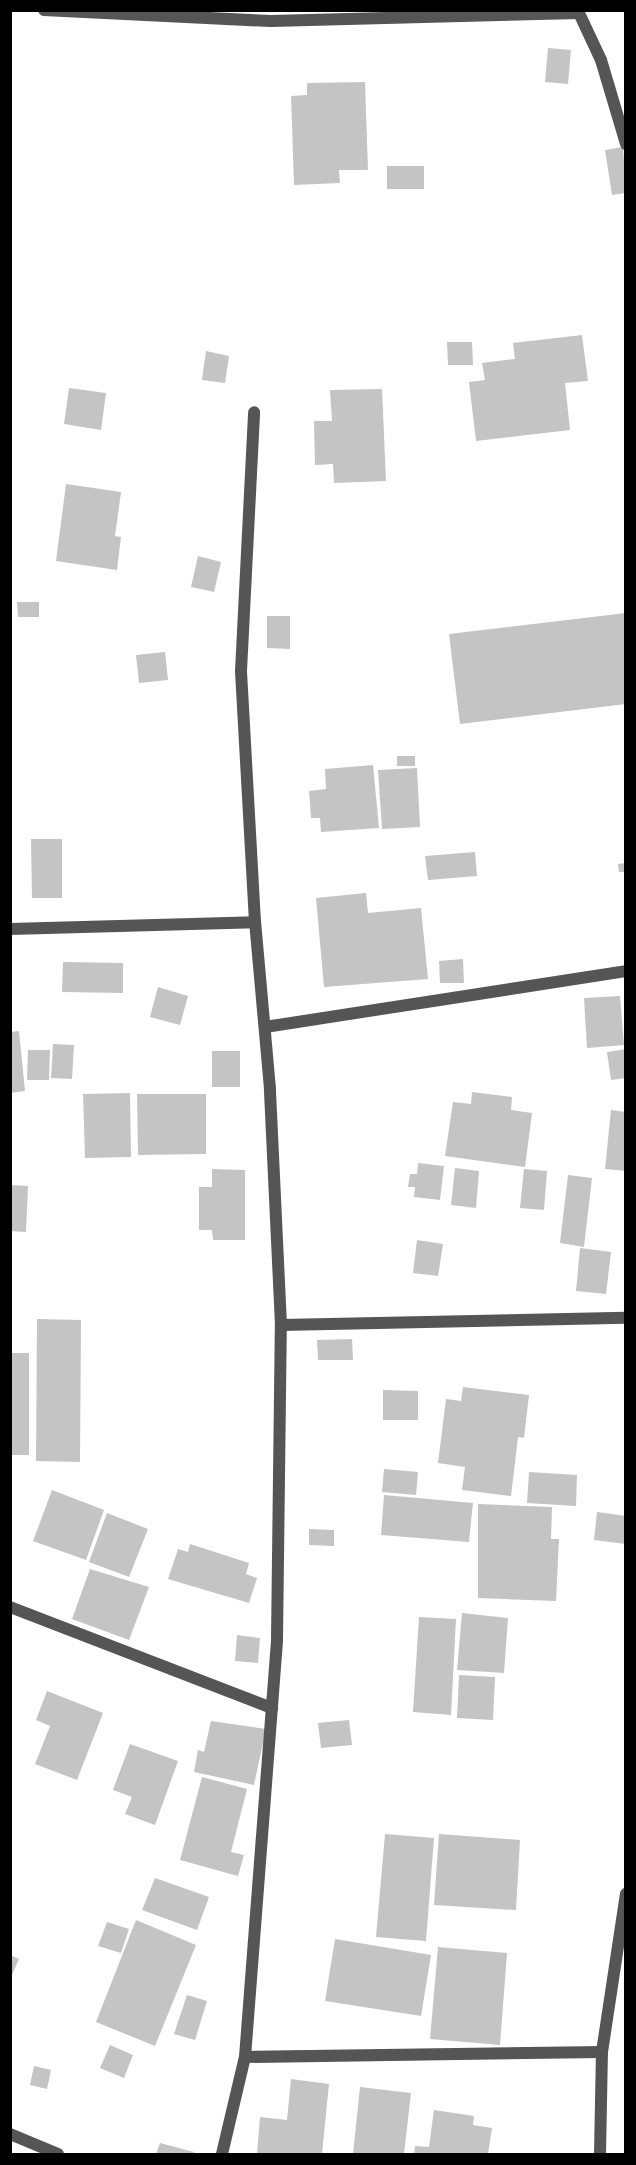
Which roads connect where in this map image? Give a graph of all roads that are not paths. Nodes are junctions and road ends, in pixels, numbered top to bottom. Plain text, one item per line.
1 (44, 10) edge
2 (579, 12) edge
3 (626, 144) edge
4 (254, 412) dead end
5 (255, 922) junction
6 (10, 929) edge
7 (626, 971) edge
8 (265, 1027) junction
9 (626, 1318) edge
10 (281, 1325) junction
11 (10, 1606) edge
12 (272, 1708) junction
13 (626, 1894) edge
14 (602, 2052) junction
15 (245, 2057) junction
16 (10, 2134) edge
17 (58, 2154) edge
18 (222, 2154) edge
19 (600, 2154) edge

1 - 2 street
2 - 3 street
4 - 5 street
5 - 6 street
5 - 8 street
7 - 8 street
8 - 10 street
9 - 10 street
10 - 12 street
11 - 12 street
12 - 15 street
13 - 14 street
14 - 15 street
14 - 19 street
15 - 18 street
16 - 17 street

